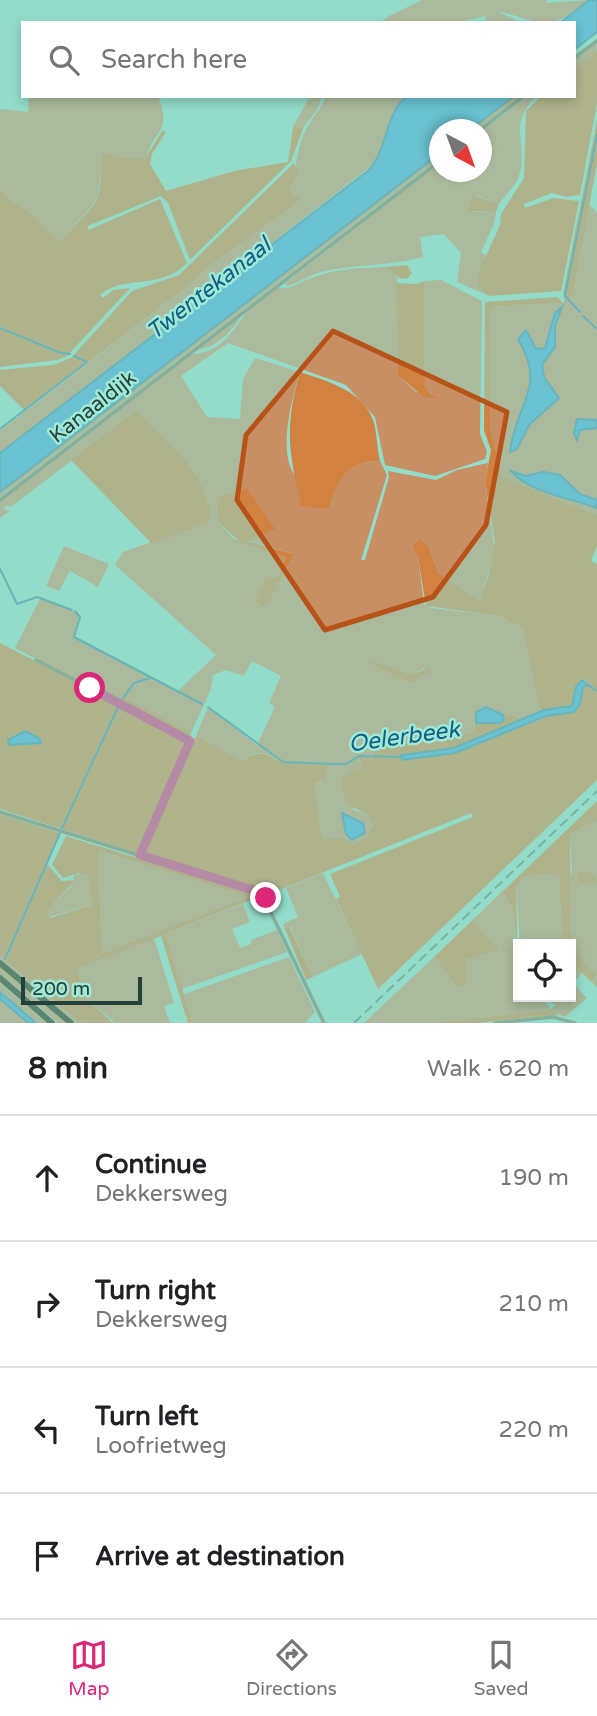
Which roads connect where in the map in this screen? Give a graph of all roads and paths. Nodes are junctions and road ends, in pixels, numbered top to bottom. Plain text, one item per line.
1 (597, 41) edge
2 (576, 57) edge
3 (521, 98) edge
4 (492, 121) edge
5 (429, 169) edge
6 (0, 500) edge
7 (36, 660) dead end
8 (0, 812) edge
9 (140, 855) junction
10 (0, 963) edge
11 (0, 978) edge
12 (52, 1023) edge
13 (71, 1023) edge
14 (324, 1023) edge
15 (495, 1023) edge
16 (575, 1023) edge

1 - 2 street
3 - 4 street
5 - 6 street, Kanaaldijk
7 - 9 street
8 - 9 street
9 - 14 street
10 - 13 highway
11 - 12 highway
15 - 16 street

